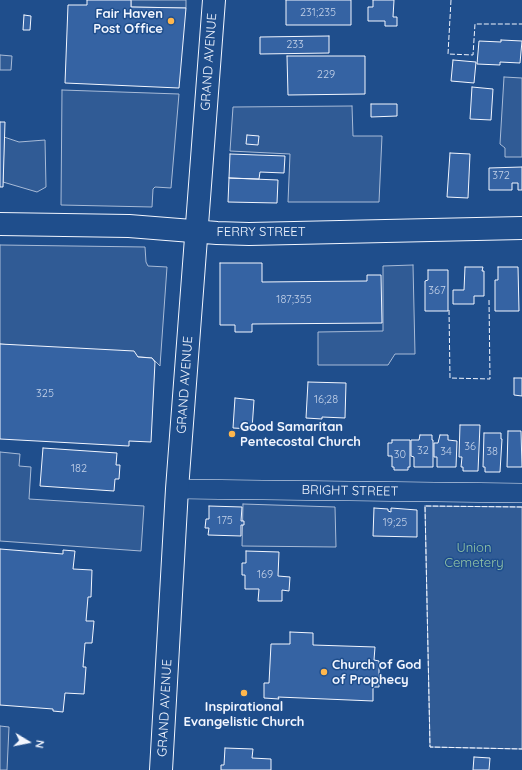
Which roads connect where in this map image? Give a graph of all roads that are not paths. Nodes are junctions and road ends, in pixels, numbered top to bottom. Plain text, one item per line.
1 (214, 0) edge
2 (0, 224) edge
3 (522, 228) edge
4 (196, 231) junction
5 (177, 489) junction
6 (522, 493) edge
7 (161, 770) edge

1 - 4 main road, GRAND AVENUE
2 - 4 main road, FERRY STREET
3 - 4 main road, FERRY STREET
4 - 5 main road, GRAND AVENUE
5 - 6 street, BRIGHT STREET
5 - 7 main road, GRAND AVENUE

